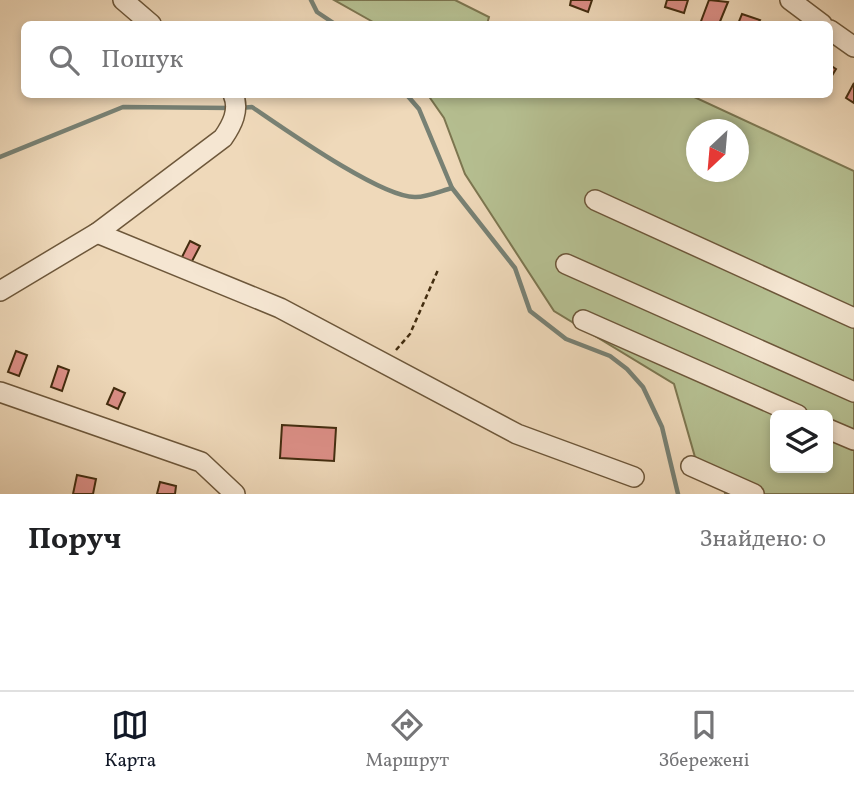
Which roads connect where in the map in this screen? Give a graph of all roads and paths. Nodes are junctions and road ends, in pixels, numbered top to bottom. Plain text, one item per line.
1 (123, 0) edge
2 (790, 0) edge
3 (148, 21) edge
4 (818, 21) edge
5 (833, 32) edge
6 (854, 47) edge
7 (234, 103) edge
8 (595, 200) dead end
9 (97, 233) junction
10 (566, 264) dead end
11 (438, 270) dead end
12 (0, 291) edge
13 (854, 318) edge
14 (583, 320) dead end
15 (385, 364) junction
16 (854, 392) edge
17 (0, 393) edge
18 (787, 410) edge
19 (833, 431) edge
20 (854, 440) edge
21 (691, 466) dead end
22 (634, 477) dead end
23 (235, 494) edge
24 (754, 494) edge

1 - 3 street
2 - 4 street
5 - 6 street
7 - 9 street
8 - 13 street
9 - 12 street
9 - 15 street
10 - 16 street
11 - 15 path
14 - 18 street
15 - 22 street
17 - 23 street
19 - 20 street
21 - 24 street

